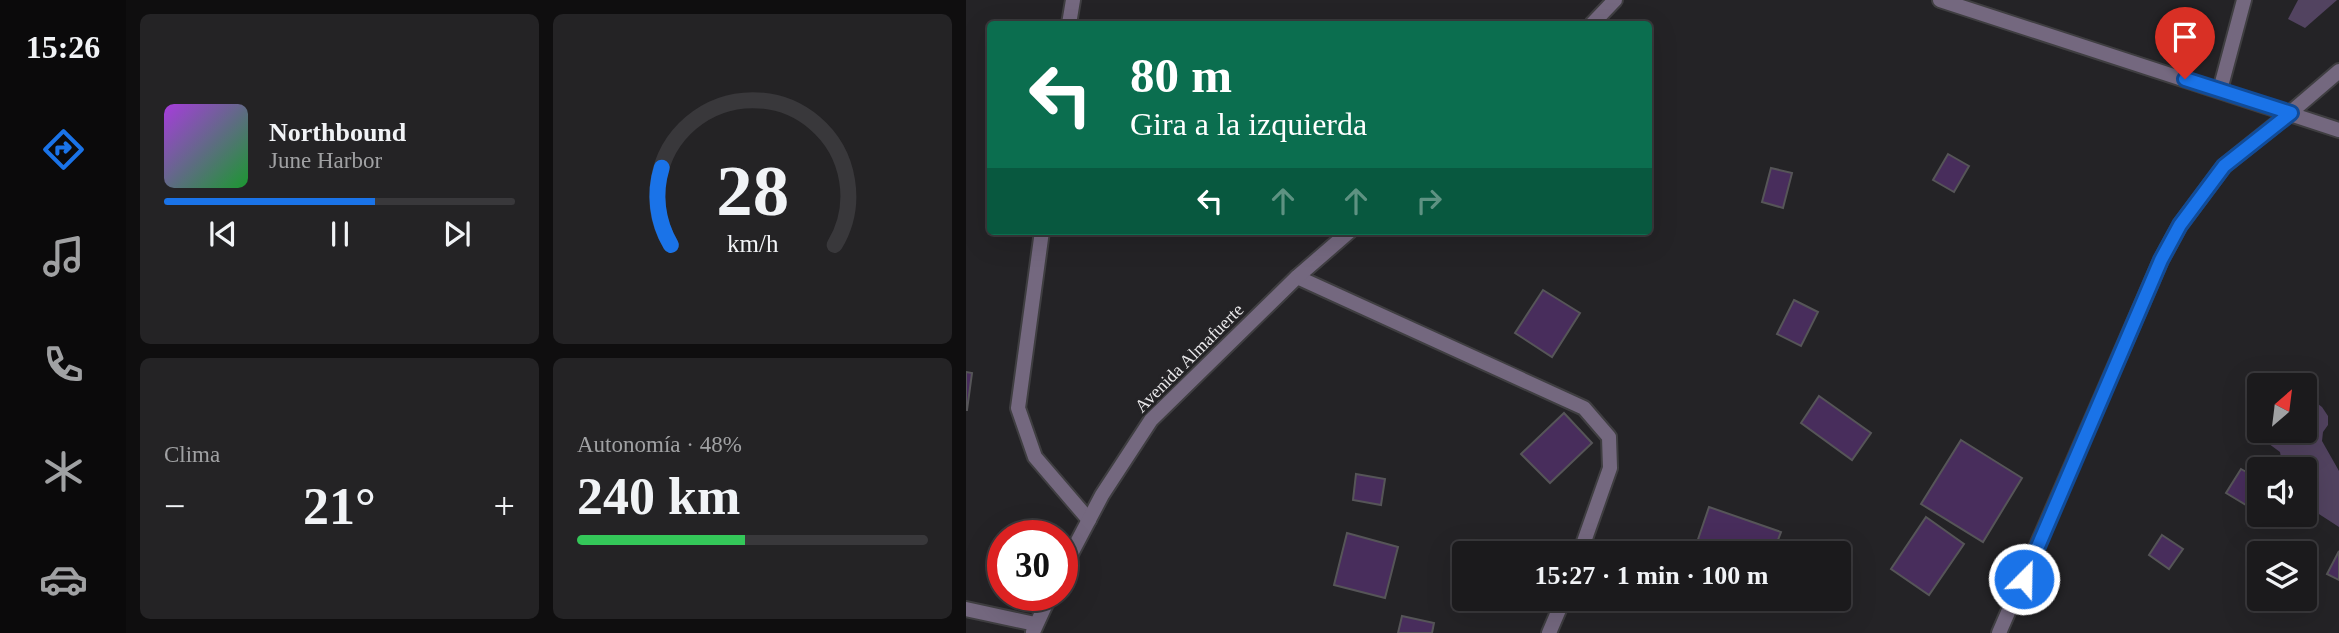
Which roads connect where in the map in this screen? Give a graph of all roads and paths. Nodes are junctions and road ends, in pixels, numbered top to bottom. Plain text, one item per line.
1 (1073, 0) edge
2 (1615, 0) edge
3 (1940, 0) edge
4 (2244, 0) edge
5 (1070, 21) edge
6 (1595, 21) edge
7 (2339, 71) edge
8 (2220, 90) junction
9 (2291, 113) junction
10 (2339, 130) edge
11 (1041, 235) edge
12 (1345, 235) edge
13 (1297, 277) junction
14 (1089, 520) junction
15 (1078, 541) edge
16 (1584, 541) edge
17 (966, 608) edge
18 (1042, 611) edge
19 (1558, 611) edge
20 (1034, 628) edge
21 (1549, 633) edge
22 (1999, 633) edge

1 - 5 street
2 - 6 street
3 - 8 street
4 - 8 street
7 - 9 street
8 - 9 street
9 - 10 street
9 - 22 street
11 - 14 street
12 - 13 street, Avenida Almafuerte
13 - 14 street, Avenida Almafuerte
13 - 16 street
14 - 15 street, Avenida Almafuerte
17 - 20 street
18 - 20 street
19 - 21 street

